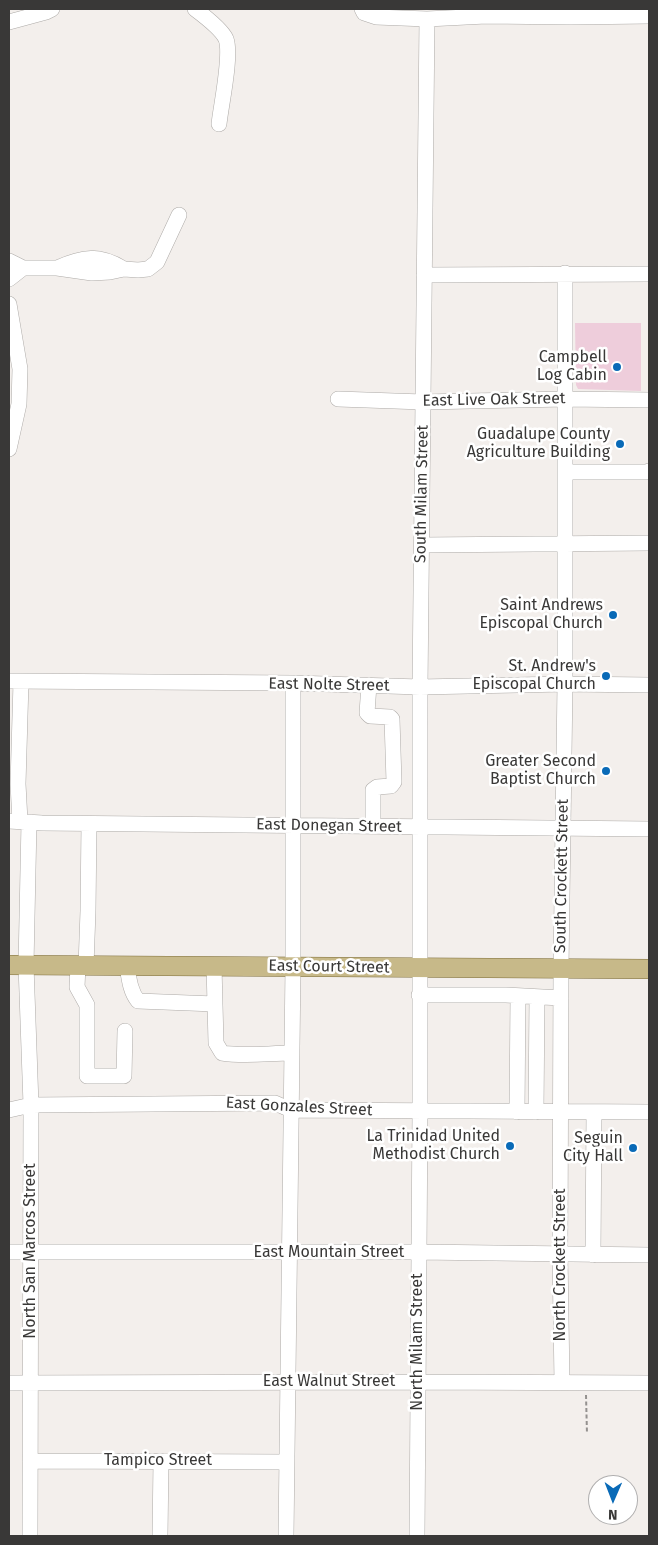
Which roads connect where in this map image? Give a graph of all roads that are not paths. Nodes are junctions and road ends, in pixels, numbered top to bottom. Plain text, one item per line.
1 (52, 9) edge
2 (195, 9) edge
3 (363, 11) edge
4 (649, 16) edge
5 (427, 19) junction
6 (9, 22) edge
7 (219, 124) dead end
8 (179, 215) dead end
9 (9, 261) edge
10 (22, 268) junction
11 (565, 273) junction
12 (649, 274) edge
13 (424, 275) junction
14 (9, 279) edge
15 (9, 304) edge
16 (338, 399) dead end
17 (565, 399) junction
18 (649, 400) edge
19 (423, 402) junction
20 (9, 449) edge
21 (649, 471) edge
22 (564, 472) junction
23 (649, 543) edge
24 (564, 544) junction
25 (422, 545) junction
26 (15, 681) edge
27 (293, 684) junction
28 (565, 684) junction
29 (369, 685) junction
30 (649, 685) edge
31 (420, 687) junction
32 (19, 822) edge
33 (90, 824) junction
34 (292, 824) junction
35 (373, 826) junction
36 (419, 827) junction
37 (562, 828) junction
38 (649, 829) edge
39 (17, 965) edge
40 (82, 966) junction
41 (127, 966) junction
42 (214, 966) junction
43 (293, 967) junction
44 (419, 968) junction
45 (561, 968) junction
46 (649, 969) edge
47 (419, 995) junction
48 (518, 996) junction
49 (537, 997) junction
50 (561, 998) junction
51 (215, 1004) junction
52 (125, 1031) dead end
53 (292, 1053) junction
54 (31, 1105) junction
55 (9, 1110) edge
56 (291, 1110) junction
57 (420, 1111) junction
58 (518, 1112) junction
59 (536, 1112) junction
60 (562, 1112) junction
61 (594, 1112) junction
62 (649, 1112) edge
63 (9, 1252) edge
64 (31, 1252) junction
65 (418, 1252) junction
66 (291, 1253) junction
67 (560, 1255) junction
68 (593, 1255) junction
69 (649, 1255) edge
70 (418, 1382) junction
71 (562, 1382) junction
72 (287, 1383) junction
73 (649, 1383) edge
74 (9, 1384) edge
75 (30, 1384) junction
76 (30, 1461) junction
77 (160, 1461) junction
78 (286, 1462) junction
79 (30, 1536) edge
80 (160, 1536) edge
81 (286, 1536) edge
82 (417, 1536) edge

1 - 6 street
2 - 7 street
3 - 5 street
4 - 5 street
5 - 13 street, South Milam Street
8 - 10 street
9 - 10 street
10 - 14 street
11 - 12 street
11 - 13 street
11 - 17 street, South Crockett Street
13 - 19 street, South Milam Street
15 - 20 street
16 - 19 street, East Live Oak Street
17 - 18 street, East Live Oak Street
17 - 19 street, East Live Oak Street
17 - 22 street, South Crockett Street
19 - 25 street, South Milam Street
21 - 22 street
22 - 24 street, South Crockett Street
23 - 24 street
24 - 25 street
24 - 28 street, South Crockett Street
25 - 31 street, South Milam Street
26 - 27 street, East Nolte Street
26 - 32 street, North San Marcos Street
27 - 29 street, East Nolte Street
27 - 34 street
28 - 30 street, East Nolte Street
28 - 31 street, East Nolte Street
28 - 37 street, South Crockett Street
29 - 31 street, East Nolte Street
29 - 35 street
31 - 36 street, South Milam Street
32 - 33 street, East Donegan Street
32 - 39 street, North San Marcos Street
33 - 34 street, East Donegan Street
33 - 40 street
34 - 35 street, East Donegan Street
34 - 43 street
35 - 36 street, East Donegan Street
36 - 37 street, East Donegan Street
36 - 44 street, South Milam Street
37 - 38 street, East Donegan Street
37 - 45 street, South Crockett Street
39 - 40 main road, East Court Street
39 - 54 street, North San Marcos Street
40 - 41 main road, East Court Street
40 - 52 street
41 - 42 main road, East Court Street
41 - 51 street
42 - 43 main road, East Court Street
42 - 51 street
43 - 44 main road, East Court Street
43 - 53 street
44 - 45 main road, East Court Street
44 - 47 street, North Milam Street
45 - 46 main road, East Court Street
45 - 50 street, North Crockett Street
47 - 48 street
47 - 57 street, North Milam Street
48 - 49 street
48 - 58 street
49 - 50 street
49 - 59 street
50 - 60 street, North Crockett Street
51 - 53 street
53 - 56 street
54 - 55 street, East Gonzales Street
54 - 56 street, East Gonzales Street
54 - 64 street, North San Marcos Street
56 - 57 street, East Gonzales Street
56 - 66 street
57 - 58 street, East Gonzales Street
57 - 65 street, North Milam Street
58 - 59 street, East Gonzales Street
59 - 60 street, East Gonzales Street
60 - 61 street, East Gonzales Street
60 - 67 street, North Crockett Street
61 - 62 street, East Gonzales Street
61 - 68 street
63 - 64 street, East Mountain Street
64 - 66 street, East Mountain Street
64 - 75 street, North San Marcos Street
65 - 66 street, East Mountain Street
65 - 67 street, East Mountain Street
65 - 70 street, North Milam Street
66 - 72 street
67 - 68 street, East Mountain Street
67 - 71 street, North Crockett Street
68 - 69 street, East Mountain Street
70 - 71 street, East Walnut Street
70 - 72 street, East Walnut Street
70 - 82 street, North Milam Street
71 - 73 street, East Walnut Street
72 - 75 street, East Walnut Street
72 - 78 street
74 - 75 street, East Walnut Street
75 - 76 street, North San Marcos Street
76 - 77 street, Tampico Street
76 - 79 street, North San Marcos Street
77 - 78 street, Tampico Street
77 - 80 street
78 - 81 street

